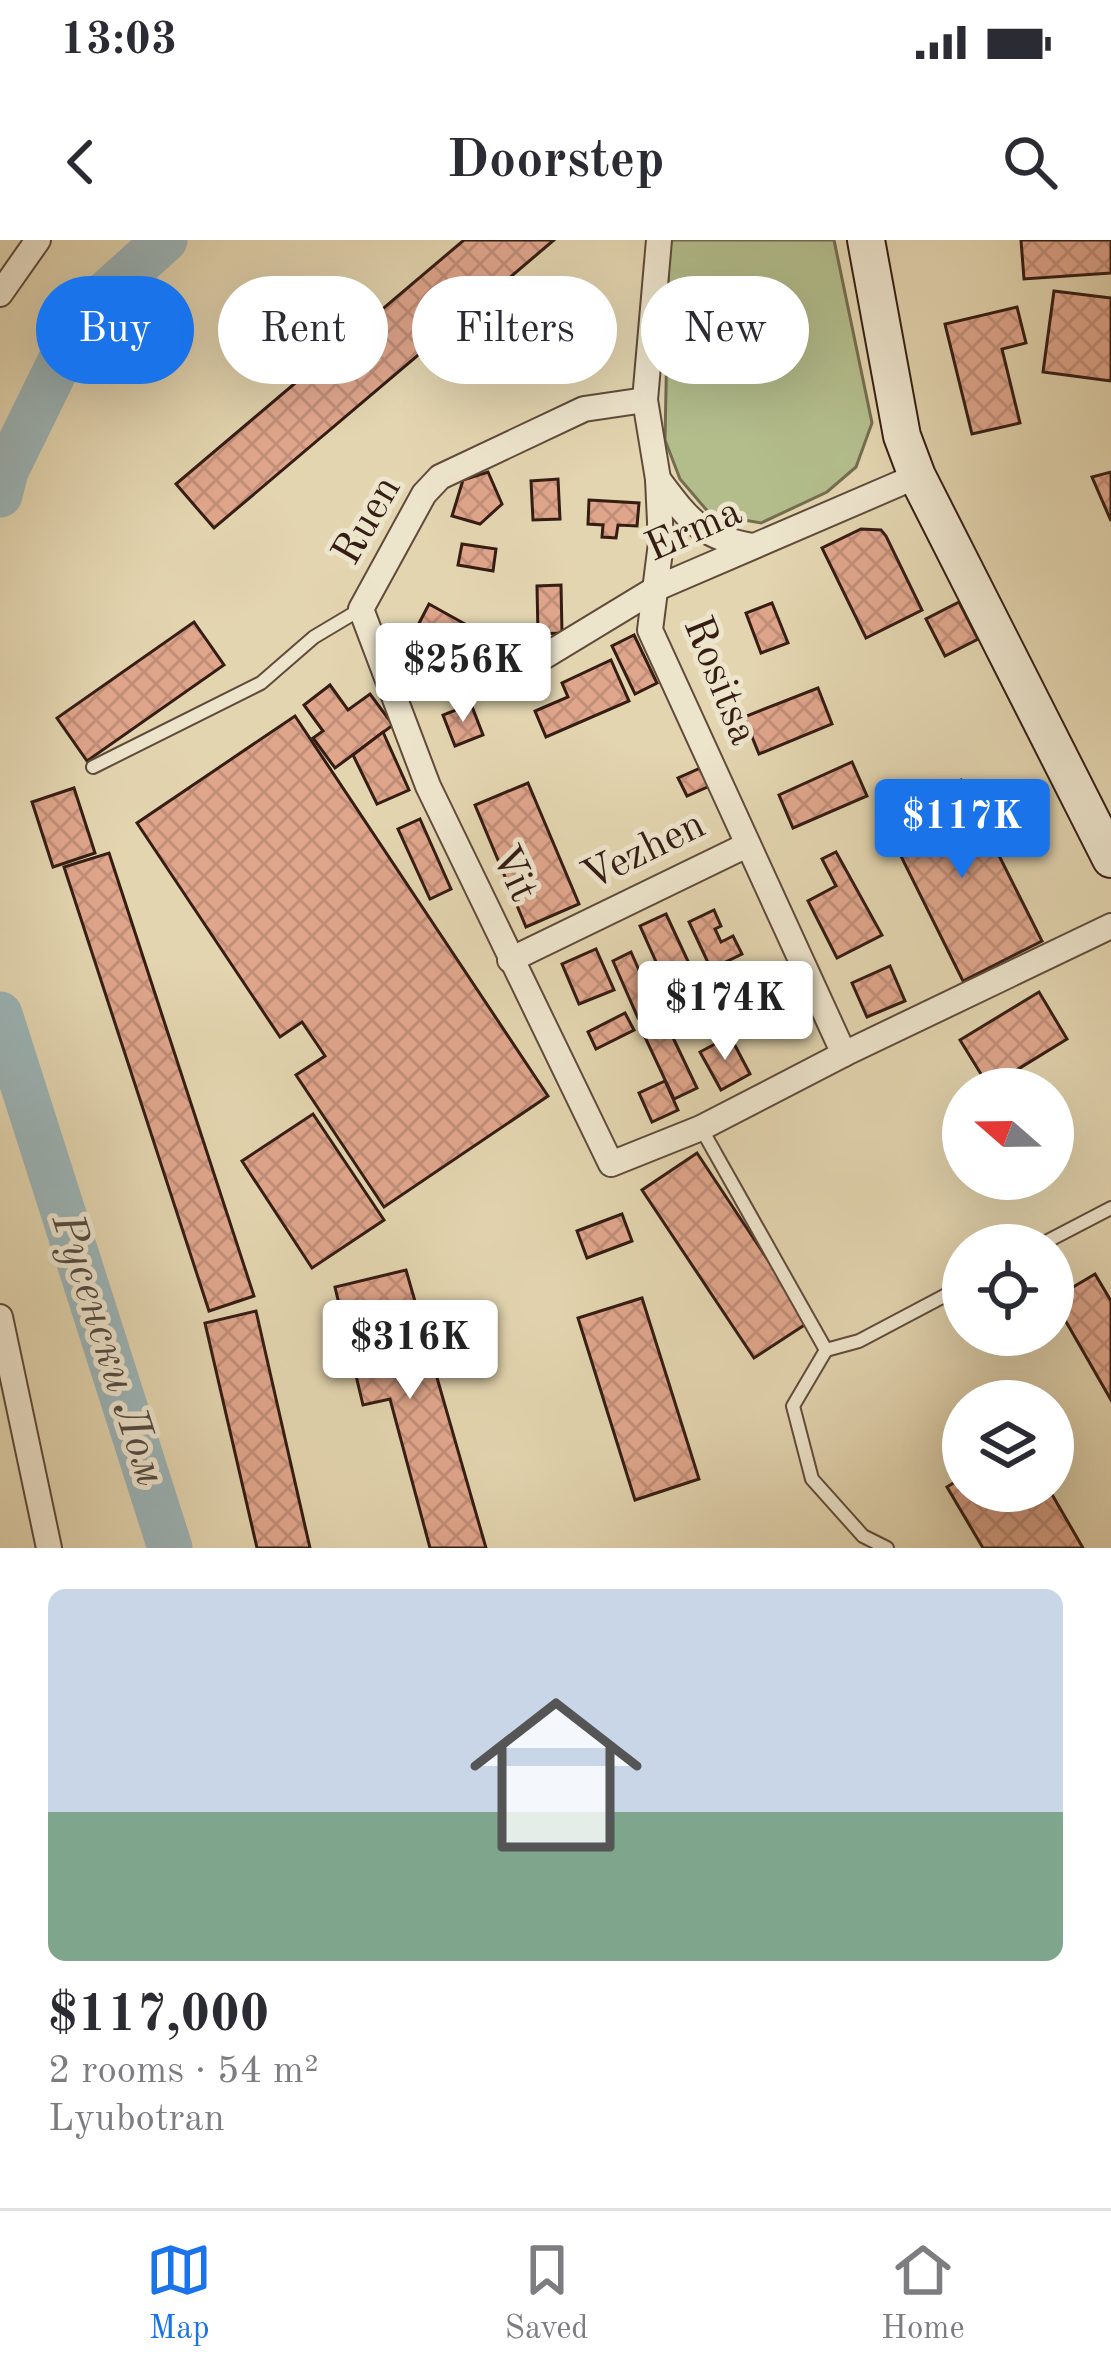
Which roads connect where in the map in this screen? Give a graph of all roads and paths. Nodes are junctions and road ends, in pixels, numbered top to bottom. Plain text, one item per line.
1 (38, 240) edge
2 (659, 240) edge
3 (866, 240) edge
4 (0, 294) edge
5 (645, 400) junction
6 (917, 476) junction
7 (658, 479) junction
8 (753, 546) junction
9 (657, 588) junction
10 (361, 609) junction
11 (512, 676) dead end
12 (93, 767) dead end
13 (747, 845) junction
14 (1111, 859) edge
15 (1111, 926) edge
16 (510, 960) junction
17 (844, 1054) junction
18 (701, 1128) junction
19 (1111, 1208) edge
20 (1074, 1227) edge
21 (942, 1297) edge
22 (0, 1317) edge
23 (826, 1350) junction
24 (49, 1548) edge
25 (887, 1548) edge

1 - 4 street
2 - 5 street, Rositsa
3 - 6 main road
5 - 7 street, Rositsa
5 - 10 street, Ruen
6 - 8 street, Erma
6 - 14 main road
7 - 8 street
7 - 9 street, Rositsa
8 - 9 street, Erma
9 - 11 street, Erma
9 - 13 street, Rositsa
10 - 12 lane
10 - 16 street, Vit
13 - 16 street, Vezhen
13 - 17 street, Rositsa
15 - 17 street
16 - 18 street, Vit
17 - 18 street
18 - 23 lane
19 - 20 lane
21 - 23 lane
22 - 24 street
23 - 25 lane

